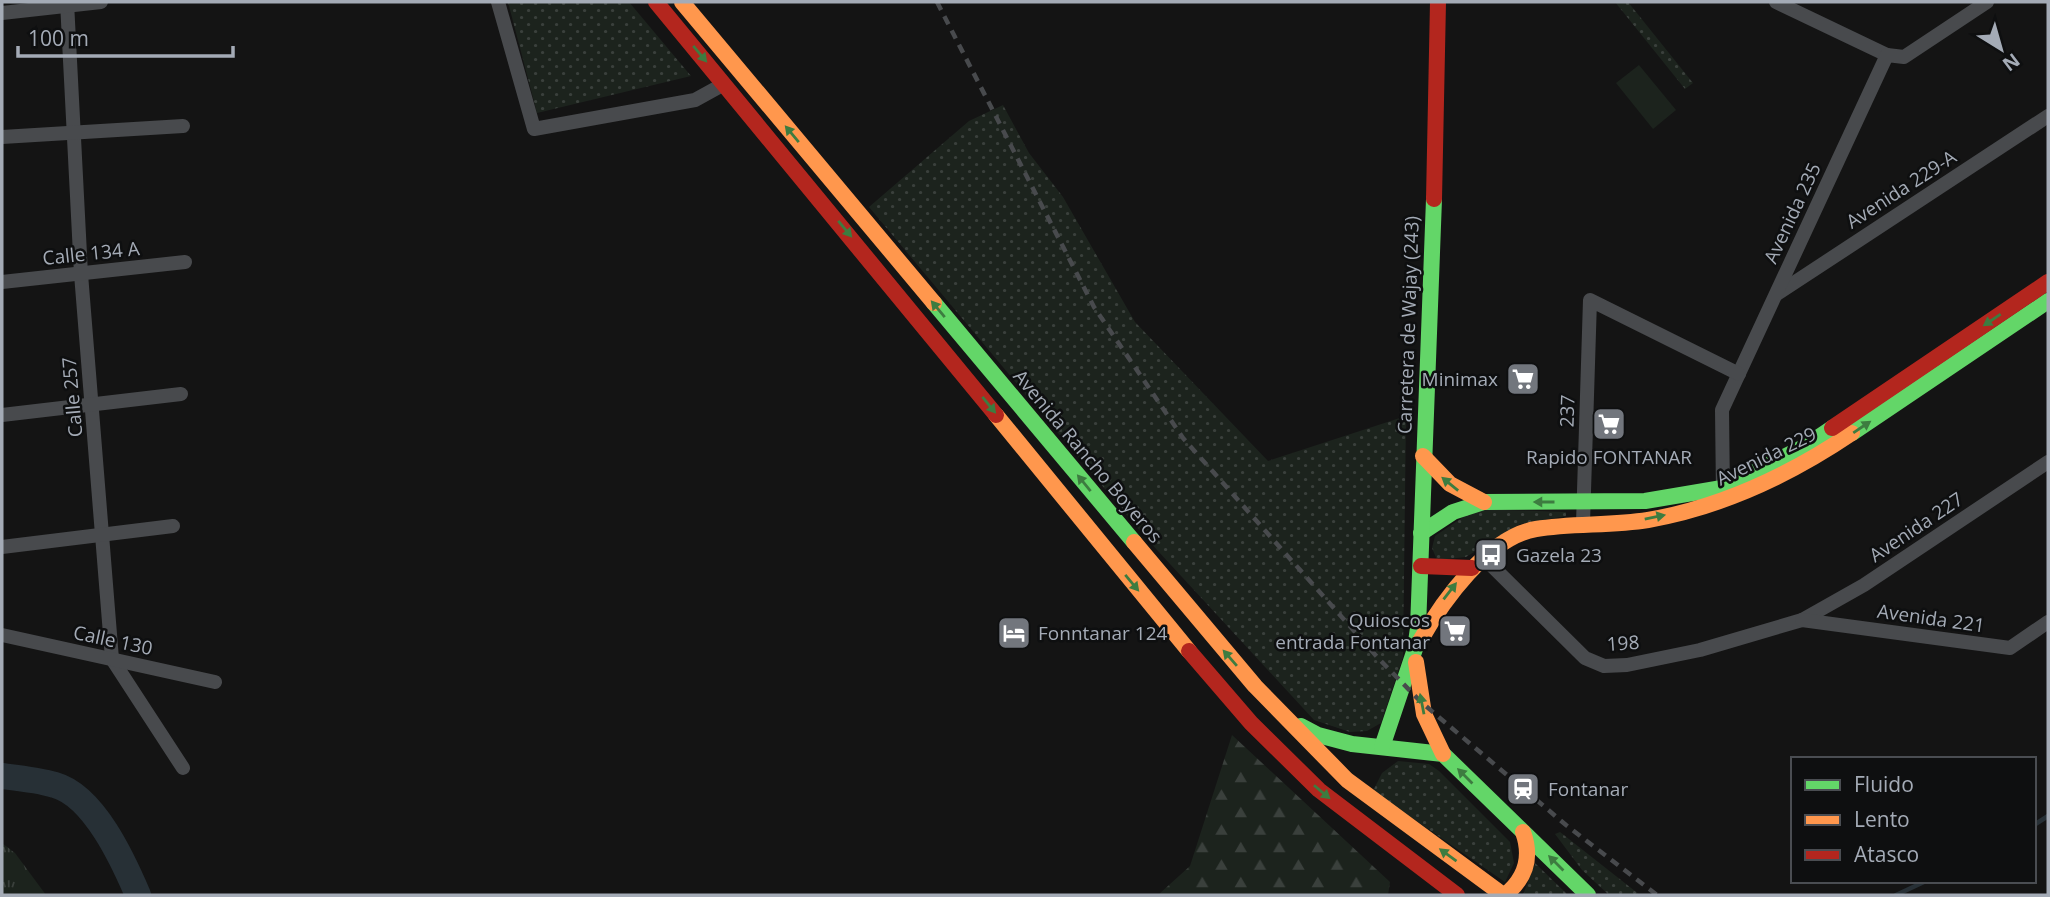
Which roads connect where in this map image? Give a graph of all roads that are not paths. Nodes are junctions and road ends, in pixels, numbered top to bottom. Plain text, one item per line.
1 (101, 2) edge
2 (498, 2) edge
3 (656, 2) edge
4 (682, 2) edge
5 (1438, 2) edge
6 (1776, 2) edge
7 (1987, 2) edge
8 (67, 4) edge
9 (2, 13) edge
10 (1887, 55) junction
11 (724, 84) junction
12 (2048, 116) edge
13 (183, 126) dead end
14 (72, 133) junction
15 (2, 136) edge
16 (185, 262) dead end
17 (81, 274) junction
18 (2, 282) edge
19 (2048, 282) edge
20 (1776, 295) junction
21 (2048, 302) edge
22 (1739, 374) junction
23 (181, 394) dead end
24 (92, 404) junction
25 (2, 415) edge
26 (1423, 456) junction
27 (2048, 462) edge
28 (1723, 495) junction
29 (1484, 502) junction
30 (1583, 502) junction
31 (1583, 523) junction
32 (173, 526) dead end
33 (1421, 533) junction
34 (102, 535) junction
35 (2, 547) edge
36 (1478, 563) junction
37 (1420, 566) junction
38 (1802, 620) junction
39 (2048, 622) edge
40 (2, 635) edge
41 (1415, 649) junction
42 (112, 659) junction
43 (215, 682) dead end
44 (1276, 708) junction
45 (1382, 747) junction
46 (1443, 754) junction
47 (183, 768) dead end
48 (1364, 794) junction
49 (1370, 830) junction
50 (1523, 832) junction
51 (1435, 889) edge
52 (1457, 895) edge
53 (1504, 895) edge
54 (1588, 895) edge

1 - 8 street
2 - 11 street
3 -> 11 main road
44 -> 4 main road, Avenida Rancho Boyeros
5 - 26 main road, Carretera de Wajay (243)
6 - 10 street
7 - 10 street
8 - 9 street
8 - 14 street, Calle 257
10 - 20 street, Avenida 235
11 -> 49 main road
12 - 20 street, Avenida 229-A
13 - 14 street
14 - 15 street
14 - 17 street, Calle 257
16 - 17 street, Calle 134 A
17 - 18 street, Calle 134 A
17 - 24 street, Calle 257
19 -> 28 main road, Avenida 229
20 - 22 street, Avenida 235
28 -> 21 main road, Avenida 229
22 - 28 street, Avenida 235
22 - 30 street, 237
23 - 24 street
24 - 25 street
24 - 34 street, Calle 257
29 -> 26 main road, Avenida 229
26 - 33 main road, Carretera de Wajay (243)
27 - 38 street, Avenida 227
28 - 30 main road, Avenida 229
31 -> 28 main road, Avenida 229
30 -> 29 main road, Avenida 229
29 - 33 main road, Avenida 229
30 - 31 street, 237
31 - 36 main road, Avenida 229
32 - 34 street
33 - 37 main road, Carretera de Wajay (243)
34 - 35 street
34 - 42 street, Calle 257
36 - 37 main road
36 - 38 street, 198
41 -> 36 main road, Avenida 229
37 - 41 main road, Carretera de Wajay (243)
38 - 39 street, Avenida 221
40 - 42 street, Calle 130
41 - 45 main road, Carretera de Wajay (243)
46 -> 41 main road, Carretera de Wajay (243)
42 - 43 street, Calle 130
42 - 47 street, Calle 257
44 - 45 main road
44 - 48 main road, Avenida Rancho Boyeros
45 - 46 main road
45 - 48 main road, Carretera de Wajay (243)
50 -> 46 main road
48 - 49 main road
53 -> 48 main road, Avenida Rancho Boyeros
49 - 51 main road
50 - 53 main road
54 -> 50 main road
51 - 52 main road

